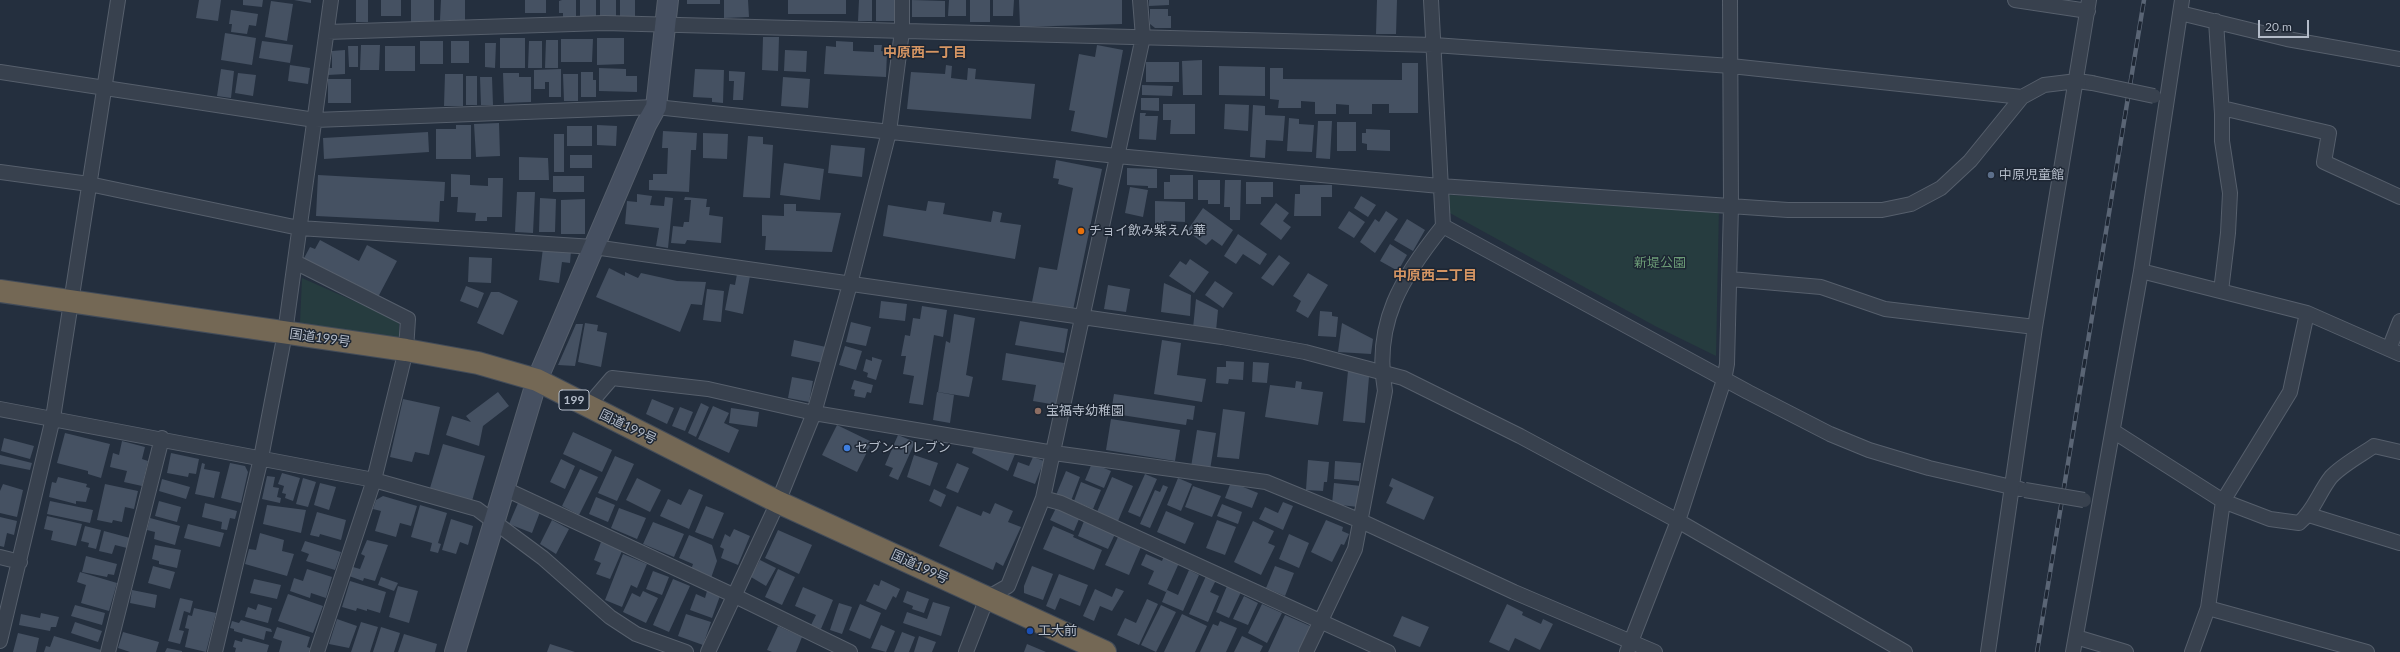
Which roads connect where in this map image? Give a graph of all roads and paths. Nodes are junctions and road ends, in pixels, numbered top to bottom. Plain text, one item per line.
1 (118, 0) edge
2 (331, 0) edge
3 (668, 0) edge
4 (902, 0) edge
5 (1140, 0) edge
6 (1431, 0) edge
7 (1730, 0) edge
8 (2015, 0) edge
9 (2088, 6) edge
10 (2181, 6) edge
11 (2216, 21) junction
12 (666, 25) junction
13 (902, 31) junction
14 (327, 32) junction
15 (1143, 38) junction
16 (1434, 45) junction
17 (2400, 59) edge
18 (1731, 66) junction
19 (0, 72) edge
20 (2077, 81) junction
21 (104, 88) junction
22 (2022, 97) junction
23 (2161, 97) junction
24 (656, 107) junction
25 (2222, 108) junction
26 (315, 120) junction
27 (888, 132) junction
28 (1117, 156) junction
29 (0, 172) edge
30 (89, 184) junction
31 (1440, 186) junction
32 (2400, 197) edge
33 (1731, 206) junction
34 (1443, 226) junction
35 (299, 228) junction
36 (594, 248) junction
37 (295, 262) junction
38 (2141, 271) junction
39 (1730, 279) junction
40 (850, 284) junction
41 (2220, 291) junction
42 (0, 292) edge
43 (70, 303) junction
44 (2307, 313) junction
45 (1082, 317) junction
46 (2400, 321) edge
47 (2034, 327) junction
48 (285, 333) junction
49 (406, 350) junction
50 (2394, 352) edge
51 (1382, 372) junction
52 (537, 380) junction
53 (1724, 380) junction
54 (587, 407) junction
55 (0, 409) edge
56 (814, 413) junction
57 (53, 418) junction
58 (2113, 431) junction
59 (162, 438) junction
60 (2400, 452) edge
61 (1054, 454) junction
62 (261, 458) junction
63 (374, 480) junction
64 (503, 488) junction
65 (2019, 488) junction
66 (1043, 498) junction
67 (2223, 501) junction
68 (778, 502) junction
69 (2099, 502) junction
70 (2309, 515) junction
71 (493, 520) junction
72 (1361, 521) junction
73 (1678, 521) junction
74 (2400, 543) edge
75 (0, 557) edge
76 (20, 562) junction
77 (735, 596) junction
78 (987, 598) junction
79 (2208, 608) junction
80 (1320, 622) junction
81 (2076, 637) junction
82 (0, 641) edge
83 (1630, 646) edge
84 (108, 652) edge
85 (215, 652) edge
86 (317, 652) edge
87 (455, 652) edge
88 (686, 652) edge
89 (708, 652) edge
90 (850, 652) edge
91 (966, 652) edge
92 (1104, 652) edge
93 (1306, 652) edge
94 (1388, 652) edge
95 (1655, 652) edge
96 (1905, 652) edge
97 (1988, 652) edge
98 (2073, 652) edge
99 (2126, 652) edge
100 (2192, 652) edge
101 (2367, 652) edge

1 - 21 street
2 - 14 street
3 - 12 street
4 - 13 street
5 - 15 street
6 - 16 street
7 - 18 street
8 - 9 street
9 - 20 street
10 - 11 street
10 - 23 street
11 - 17 street
11 - 25 street
12 - 13 street
12 - 14 street
12 - 24 street
13 - 15 street
13 - 27 street
14 - 26 street
15 - 16 street
15 - 28 street
16 - 18 street
16 - 31 street
18 - 22 street
18 - 33 street
19 - 21 street
20 - 22 street
20 - 23 street, bridge
20 - 47 street
21 - 26 street
21 - 30 street
22 - 33 street
23 - 38 street
24 - 26 street
24 - 27 street
24 - 36 street
25 - 32 street
25 - 41 street
26 - 35 street
27 - 28 street
27 - 40 street
28 - 31 street
28 - 45 street
29 - 30 street
30 - 35 street
30 - 43 street
31 - 33 street
31 - 34 street
33 - 39 street
34 - 51 street
34 - 53 street
35 - 36 street
35 - 37 street
36 - 40 street
36 - 52 street
37 - 48 street
37 - 49 street
38 - 41 street
38 - 58 street
39 - 47 street
39 - 53 street
40 - 45 street
40 - 56 street
41 - 44 street
42 - 43 highway, 国道199号 / 199
43 - 48 highway, 国道199号 / 199
43 - 57 street
44 - 50 street
44 - 67 street
45 - 51 street
45 - 61 street
46 - 50 street
47 - 65 street
48 - 49 highway, 国道199号 / 199
48 - 62 street
49 - 52 highway, 国道199号 / 199
49 - 63 street
51 - 72 street
51 - 73 street
52 - 54 highway, 国道199号 / 199
52 - 64 street
53 - 65 street
53 - 73 street
54 - 56 street
54 - 68 highway, 国道199号 / 199
55 - 57 street
56 - 61 street
56 - 68 street
57 - 59 street
57 - 76 street
58 - 67 street
58 - 69 street
59 - 62 street
59 - 84 street
60 - 70 street
61 - 66 street
61 - 72 street
62 - 63 street
62 - 85 street
63 - 71 street
63 - 86 street
64 - 71 street
64 - 77 street
65 - 69 street, bridge
65 - 97 street
66 - 78 street
66 - 80 street
67 - 70 street
67 - 79 street
68 - 77 street
68 - 78 highway, 国道199号 / 199
69 - 81 street
70 - 74 street
71 - 87 street
71 - 88 street
72 - 80 street
72 - 83 street
73 - 83 street
73 - 96 street
75 - 76 street
76 - 82 street
77 - 89 street
77 - 90 street
78 - 91 street
78 - 92 highway, 国道199号 / 199
79 - 100 street
79 - 101 street
80 - 93 street
80 - 94 street
81 - 98 street
81 - 99 street
83 - 95 street

